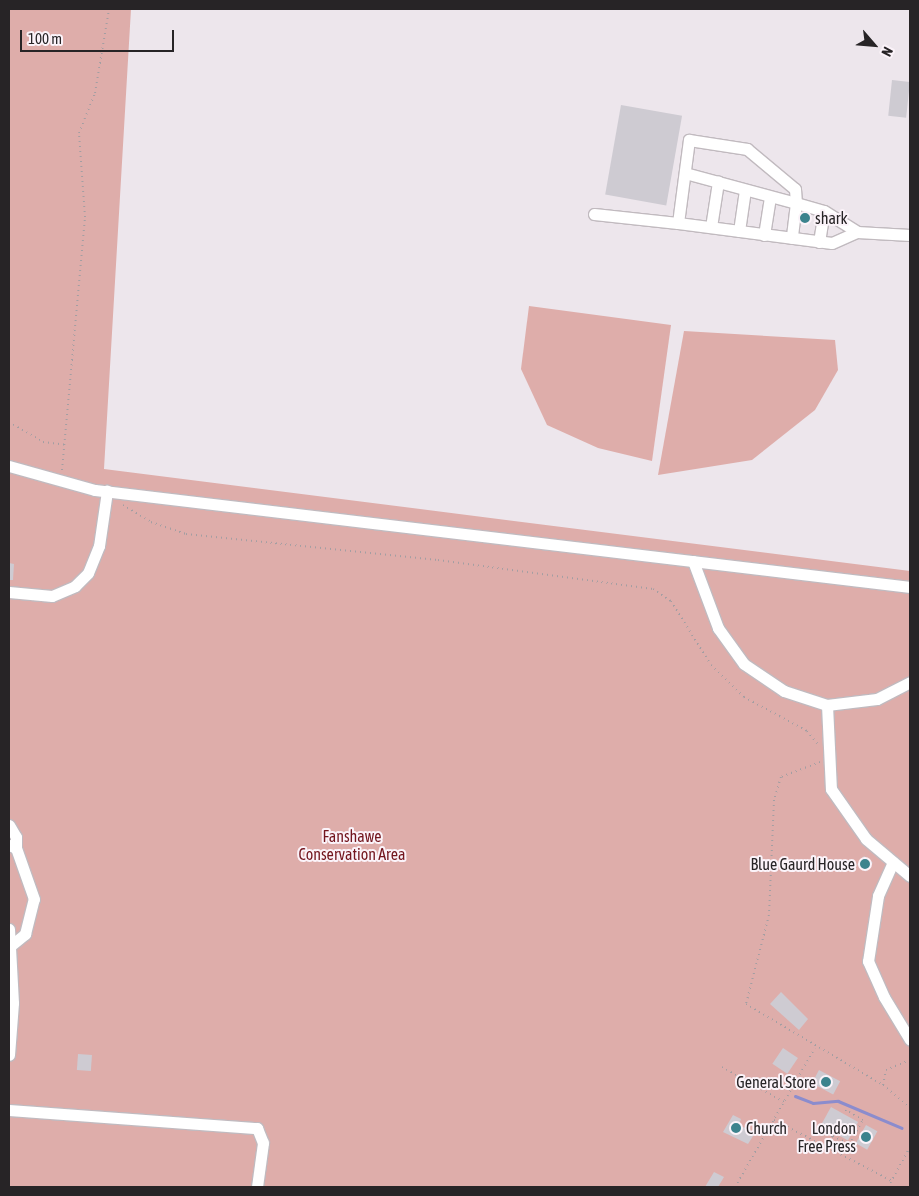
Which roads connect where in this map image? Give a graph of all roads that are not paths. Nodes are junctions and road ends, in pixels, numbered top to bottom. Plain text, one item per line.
1 (685, 173) junction
2 (718, 182) junction
3 (745, 190) junction
4 (770, 198) junction
5 (796, 203) junction
6 (824, 211) junction
7 (594, 214) dead end
8 (678, 223) junction
9 (711, 227) junction
10 (739, 231) junction
11 (857, 232) junction
12 (764, 234) junction
13 (910, 235) edge
14 (792, 238) junction
15 (818, 242) junction
16 (9, 466) edge
17 (107, 491) junction
18 (693, 562) junction
19 (910, 587) edge
20 (9, 592) edge
21 (910, 682) edge
22 (827, 705) junction
23 (9, 825) edge
24 (12, 846) edge
25 (893, 862) junction
26 (910, 876) edge
27 (9, 928) edge
28 (10, 947) edge
29 (10, 1038) edge
30 (910, 1040) edge
31 (9, 1055) edge
32 (9, 1110) edge
33 (257, 1187) edge

1 - 2 street
1 - 5 street
1 - 8 street
2 - 3 street
2 - 9 street
3 - 4 street
3 - 10 street
4 - 5 street
4 - 12 street
5 - 6 street
5 - 14 street
6 - 11 street
6 - 15 street
7 - 8 street
8 - 9 street
9 - 10 street
10 - 12 street
11 - 13 street
11 - 15 street
12 - 14 street
14 - 15 street
16 - 17 street
17 - 18 street
17 - 20 street
18 - 19 street
18 - 22 street
21 - 22 street
22 - 25 street
23 - 24 street
24 - 28 street
25 - 26 street
25 - 30 street
27 - 28 street
28 - 29 street
29 - 31 street
32 - 33 street

